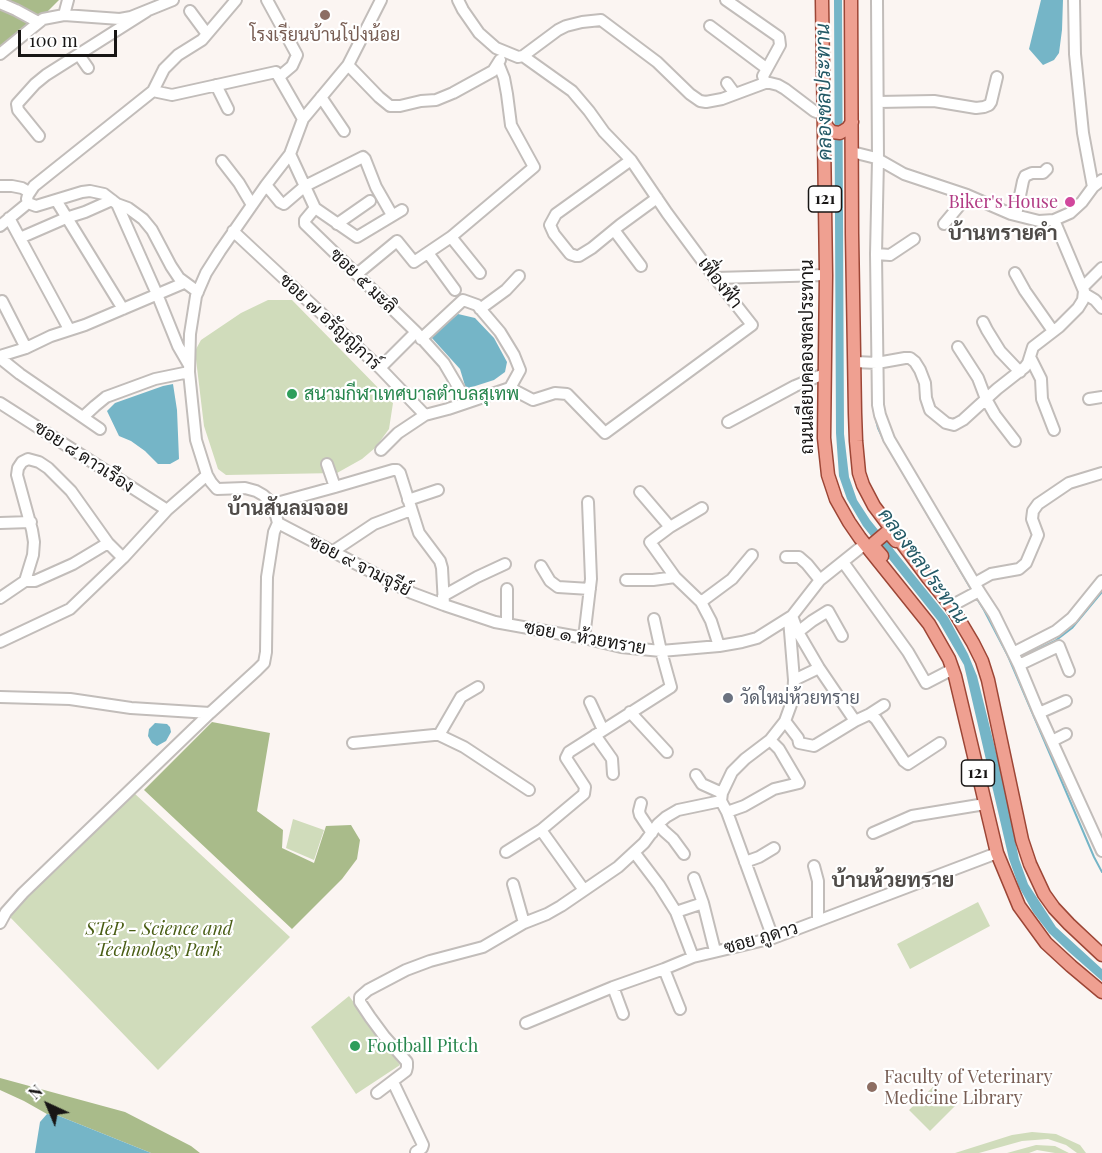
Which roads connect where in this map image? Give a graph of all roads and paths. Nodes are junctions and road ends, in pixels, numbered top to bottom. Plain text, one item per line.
1 (68, 0) edge
2 (172, 0) edge
3 (236, 0) edge
4 (267, 0) edge
5 (381, 0) edge
6 (458, 0) edge
7 (726, 0) edge
8 (822, 0) edge
9 (851, 0) edge
10 (877, 0) edge
11 (1074, 0) edge
12 (0, 3) edge
13 (147, 11) junction
14 (190, 11) dead end
15 (64, 15) junction
16 (38, 22) junction
17 (710, 27) dead end
18 (207, 34) junction
19 (505, 53) junction
20 (0, 54) edge
21 (79, 55) junction
22 (524, 56) junction
23 (498, 63) junction
24 (348, 65) junction
25 (88, 68) dead end
26 (765, 76) junction
27 (279, 77) junction
28 (997, 77) dead end
29 (727, 83) dead end
30 (216, 85) junction
31 (153, 91) junction
32 (735, 94) junction
33 (321, 97) junction
34 (878, 102) junction
35 (228, 109) dead end
36 (303, 119) junction
37 (344, 131) dead end
38 (826, 131) junction
39 (39, 136) dead end
40 (851, 138) junction
41 (290, 154) junction
42 (873, 158) junction
43 (631, 160) junction
44 (222, 161) dead end
45 (1047, 169) dead end
46 (1098, 183) edge
47 (266, 184) junction
48 (0, 186) edge
49 (305, 186) junction
50 (967, 195) junction
51 (29, 197) junction
52 (657, 198) junction
53 (56, 200) junction
54 (370, 201) dead end
55 (115, 202) junction
56 (252, 205) junction
57 (315, 208) junction
58 (1016, 215) junction
59 (9, 218) junction
60 (66, 218) junction
61 (1054, 220) junction
62 (337, 224) junction
63 (944, 224) dead end
64 (0, 226) edge
65 (614, 230) junction
66 (233, 231) junction
67 (451, 237) junction
68 (20, 238) junction
69 (914, 239) dead end
70 (428, 253) junction
71 (876, 254) junction
72 (641, 266) dead end
73 (1102, 268) edge
74 (480, 273) dead end
75 (1015, 273) dead end
76 (357, 274) junction
77 (826, 275) junction
78 (519, 276) dead end
79 (715, 278) junction
80 (184, 283) junction
81 (455, 290) dead end
82 (1084, 290) junction
83 (198, 292) junction
84 (157, 294) junction
85 (2, 301) dead end
86 (1102, 308) edge
87 (123, 309) junction
88 (480, 309) junction
89 (983, 322) dead end
90 (69, 329) junction
91 (1053, 331) junction
92 (418, 336) junction
93 (958, 347) dead end
94 (26, 348) junction
95 (0, 357) edge
96 (1030, 357) junction
97 (868, 362) junction
98 (380, 368) junction
99 (189, 369) junction
100 (1020, 372) junction
101 (824, 374) junction
102 (510, 387) junction
103 (1102, 397) edge
104 (986, 399) junction
105 (1089, 399) dead end
106 (467, 402) junction
107 (2, 408) edge
108 (425, 415) junction
109 (83, 417) junction
110 (728, 422) dead end
111 (100, 429) dead end
112 (1054, 429) dead end
113 (1015, 441) dead end
114 (381, 450) dead end
115 (327, 464) dead end
116 (1102, 473) edge
117 (207, 475) junction
118 (863, 485) junction
119 (335, 488) junction
120 (438, 490) dead end
121 (640, 492) dead end
122 (588, 502) dead end
123 (273, 504) junction
124 (410, 505) junction
125 (702, 508) dead end
126 (168, 510) junction
127 (31, 522) junction
128 (0, 523) edge
129 (278, 523) junction
130 (670, 527) junction
131 (884, 531) junction
132 (870, 542) junction
133 (108, 543) junction
134 (332, 552) junction
135 (752, 555) dead end
136 (786, 557) dead end
137 (123, 558) junction
138 (843, 562) junction
139 (505, 564) dead end
140 (541, 566) dead end
141 (675, 577) junction
142 (928, 578) junction
143 (626, 580) dead end
144 (820, 580) junction
145 (25, 581) junction
146 (1102, 582) edge
147 (507, 589) dead end
148 (590, 589) junction
149 (976, 589) junction
150 (0, 598) edge
151 (443, 601) junction
152 (701, 602) junction
153 (957, 604) junction
154 (791, 618) junction
155 (654, 619) dead end
156 (507, 624) junction
157 (798, 632) junction
158 (842, 636) dead end
159 (584, 638) junction
160 (0, 642) edge
161 (719, 646) junction
162 (661, 651) junction
163 (1016, 660) junction
164 (819, 668) junction
165 (953, 669) junction
166 (1069, 671) dead end
167 (794, 680) junction
168 (478, 687) dead end
169 (0, 697) edge
170 (1066, 701) dead end
171 (590, 702) dead end
172 (884, 705) dead end
173 (210, 712) junction
174 (630, 712) junction
175 (1039, 713) junction
176 (870, 714) junction
177 (785, 721) junction
178 (855, 721) junction
179 (599, 732) junction
180 (1066, 734) dead end
181 (439, 735) junction
182 (770, 740) junction
183 (1052, 741) junction
184 (354, 743) dead end
185 (940, 743) dead end
186 (667, 752) dead end
187 (613, 774) dead end
188 (696, 775) dead end
189 (529, 790) dead end
190 (721, 797) junction
191 (641, 803) dead end
192 (986, 804) junction
193 (727, 812) junction
194 (655, 829) junction
195 (541, 830) junction
196 (873, 833) dead end
197 (774, 848) dead end
198 (1102, 851) edge
199 (506, 852) dead end
200 (634, 852) junction
201 (997, 853) junction
202 (684, 854) dead end
203 (745, 861) junction
204 (814, 866) dead end
205 (693, 878) dead end
206 (513, 884) dead end
207 (584, 890) junction
208 (703, 903) junction
209 (676, 912) junction
210 (818, 921) junction
211 (0, 923) edge
212 (524, 923) junction
213 (773, 938) junction
214 (715, 951) junction
215 (1102, 955) edge
216 (693, 957) junction
217 (664, 969) junction
218 (612, 987) junction
219 (1102, 992) edge
220 (680, 1009) dead end
221 (622, 1014) dead end
222 (526, 1023) dead end
223 (393, 1082) junction
224 (377, 1093) dead end
225 (416, 1152) edge

1 - 15 street
2 - 13 street
3 - 18 street
4 - 27 street
5 - 24 street
6 - 19 street
7 - 26 street
8 - 38 main road, ถนนเลียบคลองชลประทาน / 121
9 - 40 main road, 121
10 - 34 street
11 - 46 street
12 - 16 street
13 - 15 street
13 - 21 street
14 - 18 street
15 - 16 street
16 - 20 street
17 - 26 street
18 - 31 street
19 - 22 street
19 - 23 street
21 - 25 street
21 - 39 street
22 - 32 street
22 - 43 street, เฟื่องฟ้า
23 - 24 street
23 - 67 street
24 - 33 street
26 - 32 street
26 - 38 street
27 - 30 street
27 - 36 street
28 - 34 street
29 - 32 street
30 - 31 street
30 - 35 street
31 - 51 street
33 - 36 street
33 - 37 street
34 - 42 street
36 - 41 street
38 - 40 main road
38 - 77 main road, ถนนเลียบคลองชลประทาน / 121
40 - 42 street
40 - 97 main road, 121
41 - 47 street
41 - 49 street
42 - 50 street
42 - 71 street
43 - 52 street, เฟื่องฟ้า
43 - 65 street
44 - 56 street
45 - 58 street
46 - 61 street
47 - 49 street
47 - 56 street
48 - 51 street
49 - 57 street
49 - 62 street
50 - 58 street
50 - 63 street
51 - 53 street
51 - 59 street
52 - 65 street
52 - 79 street, เฟื่องฟ้า
53 - 55 street
53 - 60 street
54 - 62 street
55 - 60 street
55 - 80 street
55 - 84 street
56 - 66 street
57 - 62 street
57 - 76 street, ซอย ๕ มะลิ
58 - 61 street
59 - 64 street
59 - 68 street
60 - 68 street
60 - 87 street
61 - 82 street
65 - 72 street
66 - 83 street
66 - 98 street, ซอย ๗ อรัญญิการ์
67 - 70 street
67 - 74 street
68 - 90 street
69 - 71 street
70 - 76 street
70 - 81 street
71 - 97 street
73 - 82 street
75 - 91 street
76 - 92 street, ซอย ๕ มะลิ
77 - 79 street
77 - 101 main road, ถนนเลียบคลองชลประทาน / 121
78 - 88 street
79 - 102 street, เฟื่องฟ้า
80 - 83 street
80 - 84 street
82 - 86 street
82 - 91 street
83 - 99 street
84 - 87 street
84 - 99 street
85 - 94 street
87 - 90 street
88 - 92 street
88 - 102 street
89 - 100 street
90 - 94 street
91 - 96 street
92 - 98 street
92 - 106 street, ซอย ๕ มะลิ
93 - 104 street
94 - 95 street
95 - 109 street
96 - 100 street
96 - 112 street
97 - 104 street
97 - 118 main road, 121
97 - 149 street
98 - 108 street, ซอย ๗ อรัญญิการ์
99 - 109 street
99 - 117 street
100 - 104 street
101 - 110 street
101 - 132 main road, ถนนเลียบคลองชลประทาน / 121
102 - 106 street
103 - 105 street
104 - 113 street
106 - 108 street
107 - 126 street, ซอย ๘ ดาวเรือง
108 - 114 street
109 - 111 street
115 - 119 street
116 - 149 street
117 - 123 street
117 - 126 street
118 - 131 main road
118 - 142 main road, 121
119 - 123 street
119 - 124 street
120 - 124 street
121 - 130 street
122 - 148 street
123 - 129 street
124 - 134 street
124 - 151 street
125 - 130 street
126 - 137 street
127 - 128 street
127 - 133 street
127 - 145 street
129 - 134 street, ซอย ๙ จามจุรีย์
129 - 173 street
130 - 141 street
131 - 132 main road
131 - 142 main road
132 - 138 street, ซอย ๑ ห้วยทราย
132 - 165 main road, ถนนเลียบคลองชลประทาน / 121
133 - 137 street
133 - 145 street
134 - 151 street, ซอย ๙ จามจุรีย์
135 - 152 street
136 - 144 street
137 - 160 street
138 - 144 street, ซอย ๑ ห้วยทราย
138 - 165 street
139 - 151 street
140 - 148 street
141 - 143 street
141 - 152 street
142 - 153 main road, 121
144 - 154 street, ซอย ๑ ห้วยทราย
145 - 150 street
146 - 163 street
147 - 156 street
148 - 159 street
149 - 153 street
149 - 163 street
151 - 156 street, ซอย ๑ ห้วยทราย
152 - 161 street
153 - 215 main road, 121
154 - 157 street
154 - 161 street, ซอย ๑ ห้วยทราย
154 - 167 street
155 - 162 street
156 - 159 street, ซอย ๑ ห้วยทราย
157 - 158 street
157 - 164 street
159 - 162 street, ซอย ๑ ห้วยทราย
161 - 162 street, ซอย ๑ ห้วยทราย
162 - 174 street
163 - 166 street
163 - 175 street
164 - 167 street
164 - 178 street
165 - 192 main road, ถนนเลียบคลองชลประทาน / 121
167 - 177 street
168 - 181 street
169 - 173 street
170 - 175 street
171 - 179 street
172 - 176 street
173 - 211 street
174 - 179 street
174 - 186 street
175 - 183 street
176 - 178 street
176 - 185 street
177 - 178 street
177 - 182 street
179 - 187 street
179 - 195 street
180 - 183 street
181 - 184 street
181 - 189 street
182 - 190 street
182 - 193 street
183 - 198 street
188 - 190 street
190 - 193 street
190 - 194 street
191 - 194 street
192 - 196 street
192 - 201 main road, ถนนเลียบคลองชลประทาน / 121
193 - 203 street
194 - 200 street
194 - 202 street
195 - 199 street
195 - 207 street
197 - 203 street
200 - 207 street
200 - 209 street
201 - 210 street, ซอย ภูดาว
201 - 219 main road, ถนนเลียบคลองชลประทาน / 121
203 - 213 street
204 - 210 street
205 - 208 street
206 - 212 street
207 - 212 street
208 - 209 street
208 - 214 street
209 - 216 street
210 - 213 street, ซอย ภูดาว
212 - 223 street
213 - 214 street, ซอย ภูดาว
214 - 216 street, ซอย ภูดาว
216 - 217 street, ซอย ภูดาว
217 - 218 street, ซอย ภูดาว
217 - 220 street
218 - 221 street
218 - 222 street, ซอย ภูดาว
223 - 224 street
223 - 225 street

